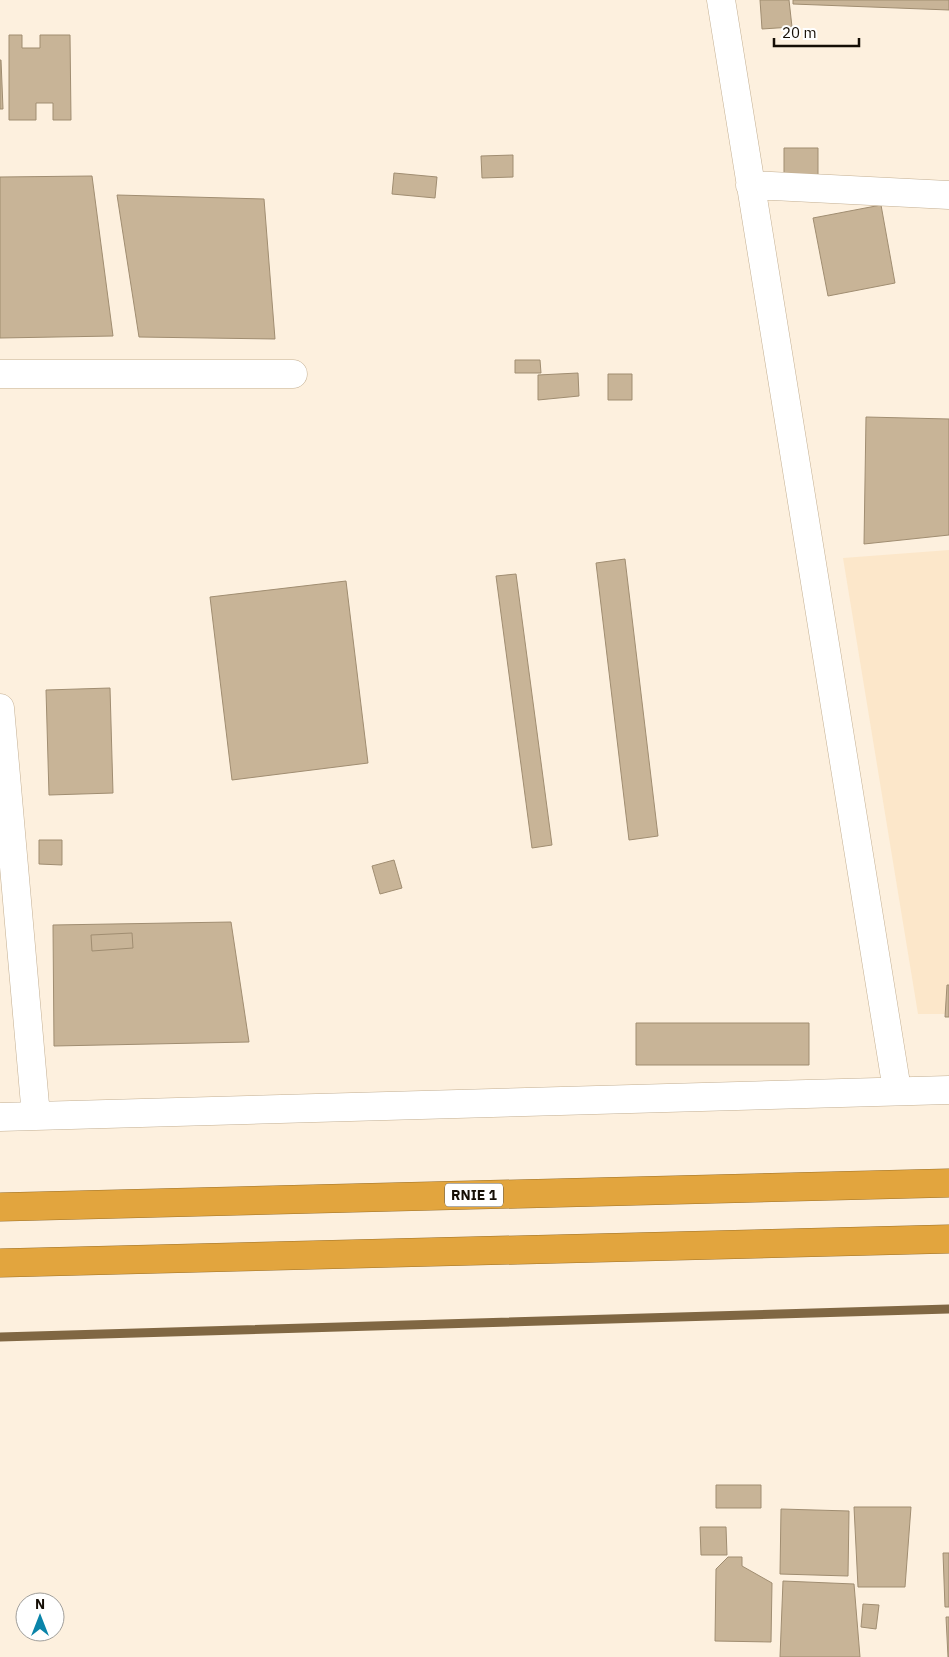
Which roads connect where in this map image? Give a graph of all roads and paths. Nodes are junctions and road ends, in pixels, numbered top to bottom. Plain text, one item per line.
1 (721, 0) edge
2 (750, 185) junction
3 (949, 196) edge
4 (0, 374) edge
5 (293, 374) dead end
6 (0, 708) edge
7 (897, 1090) junction
8 (949, 1090) edge
9 (0, 1116) edge
10 (36, 1116) junction
11 (949, 1183) edge
12 (0, 1207) edge
13 (949, 1239) edge
14 (0, 1263) edge

1 - 2 street
2 - 3 street
2 - 7 street
4 - 5 street
6 - 10 street
7 - 8 street
7 - 10 street
9 - 10 street
11 - 12 highway, RNIE 1
13 - 14 highway

